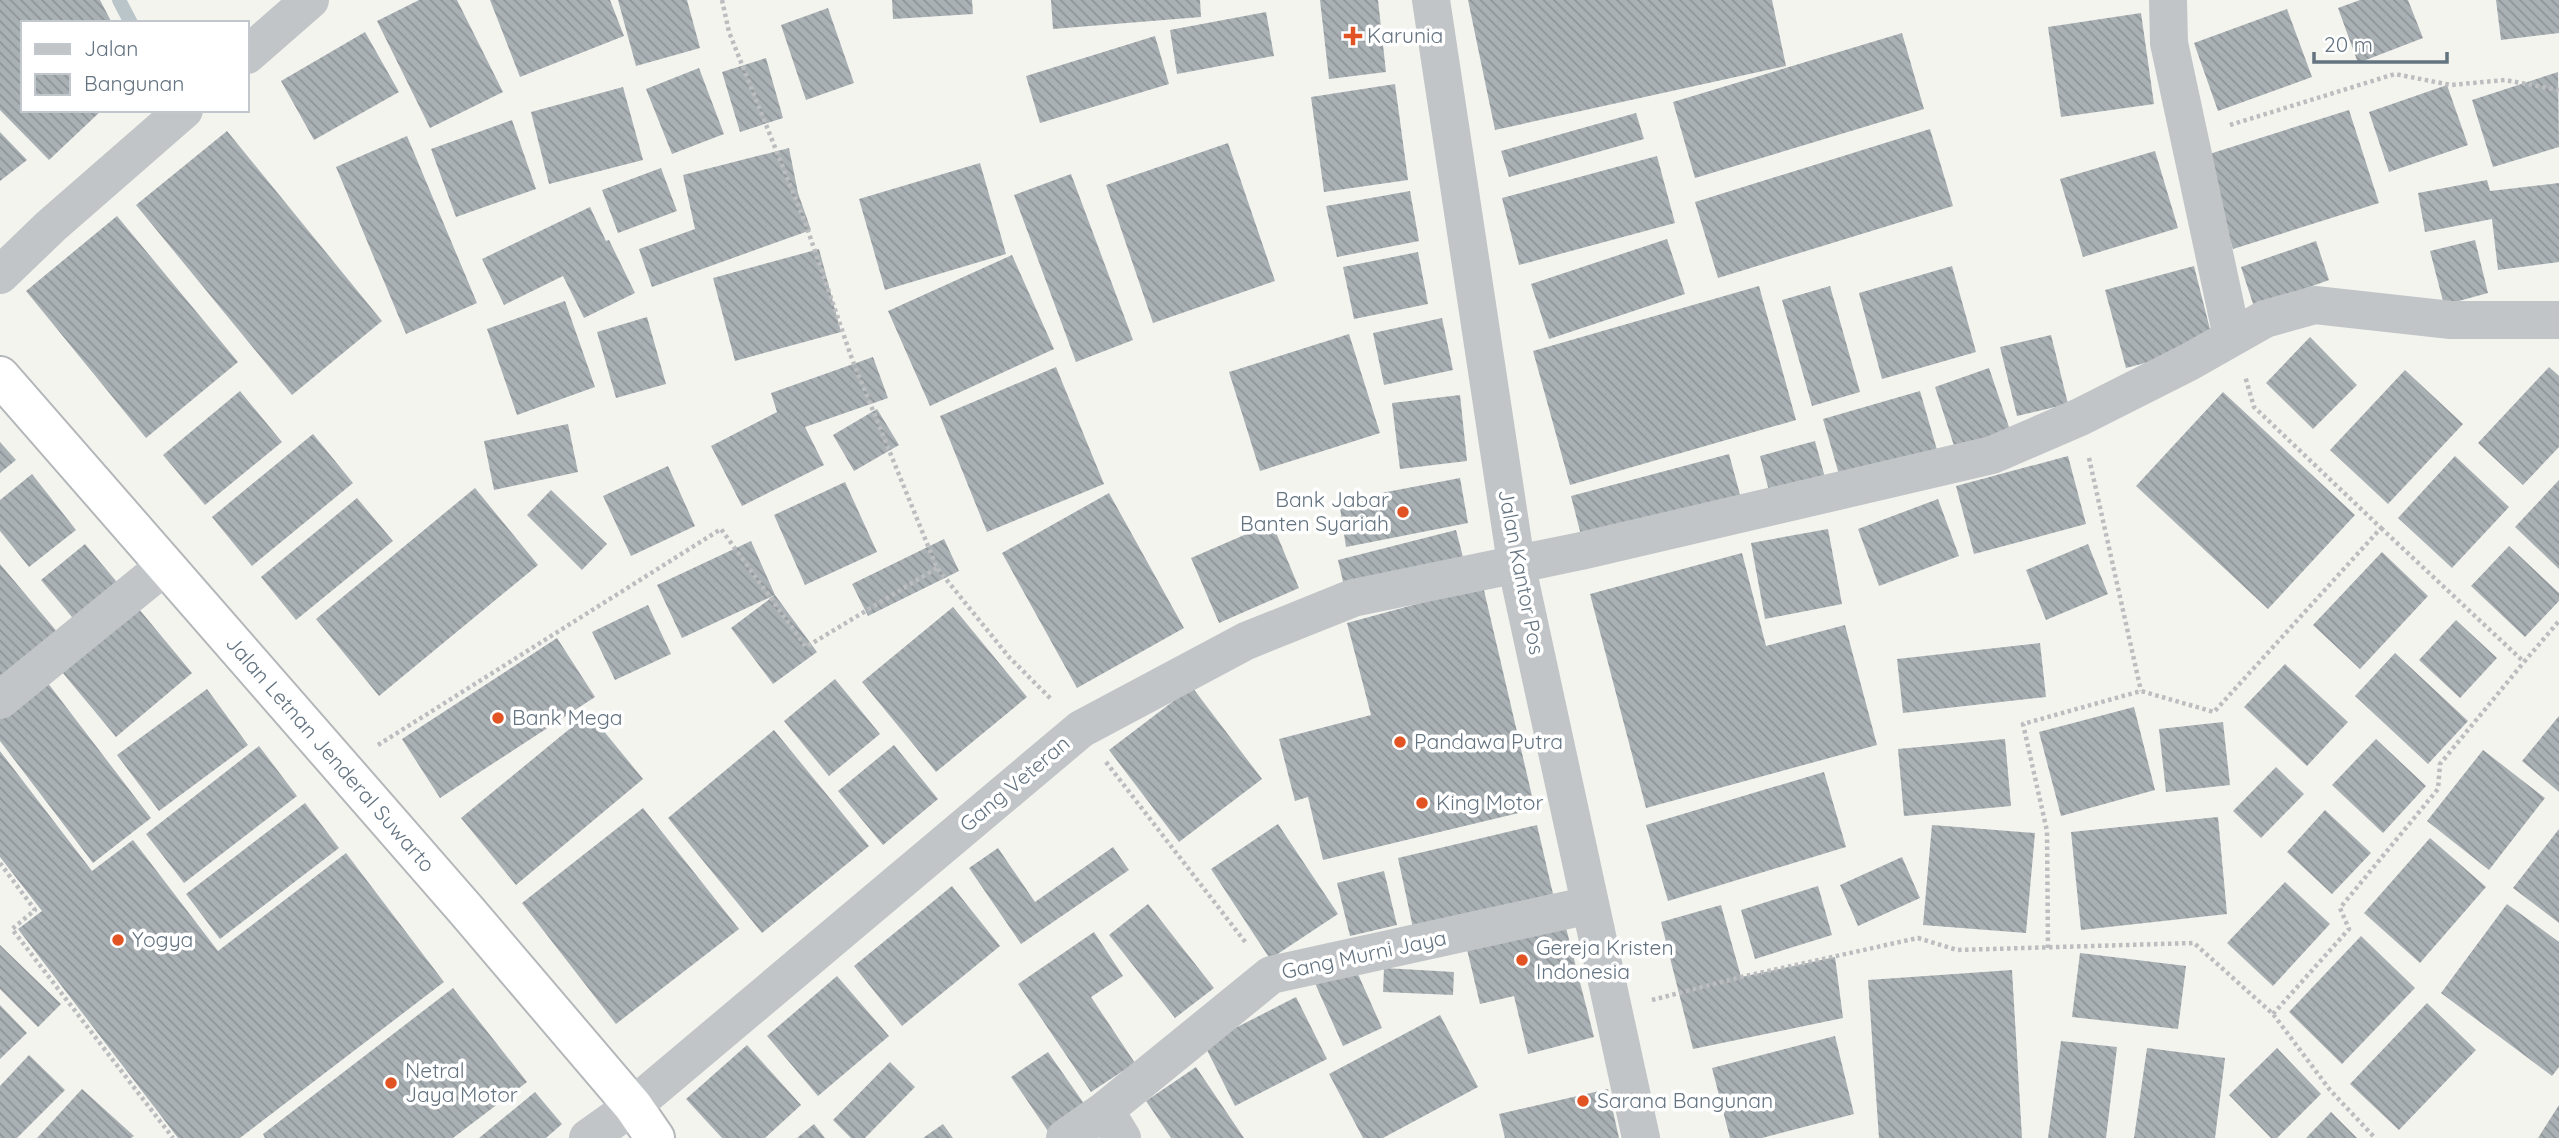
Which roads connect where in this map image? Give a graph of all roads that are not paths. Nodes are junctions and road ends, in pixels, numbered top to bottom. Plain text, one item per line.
1 (310, 0) edge
2 (1431, 0) edge
3 (2168, 0) edge
4 (248, 54) edge
5 (182, 112) edge
6 (0, 275) edge
7 (2559, 320) edge
8 (2232, 337) junction
9 (0, 376) edge
10 (1516, 563) junction
11 (165, 566) junction
12 (0, 700) edge
13 (1590, 905) junction
14 (633, 1106) junction
15 (1114, 1124) edge
16 (588, 1138) edge
17 (654, 1138) edge
18 (1065, 1138) edge
19 (1641, 1138) edge

1 - 4 street
2 - 10 street, Jalan Kantor Pos
3 - 8 street
5 - 6 street
7 - 8 street, Gang Veteran
8 - 10 street, Gang Veteran
9 - 11 highway, Jalan Letnan Jenderal Suwarto
10 - 13 street, Jalan Kantor Pos
10 - 14 street, Gang Veteran
11 - 12 street
11 - 14 highway, Jalan Letnan Jenderal Suwarto
13 - 15 street, Gang Murni Jaya
13 - 19 street, Jalan Kantor Pos
14 - 16 street, Gang Veteran
14 - 17 highway, Jalan Letnan Jenderal Suwarto
15 - 18 street, Gang Murni Jaya

